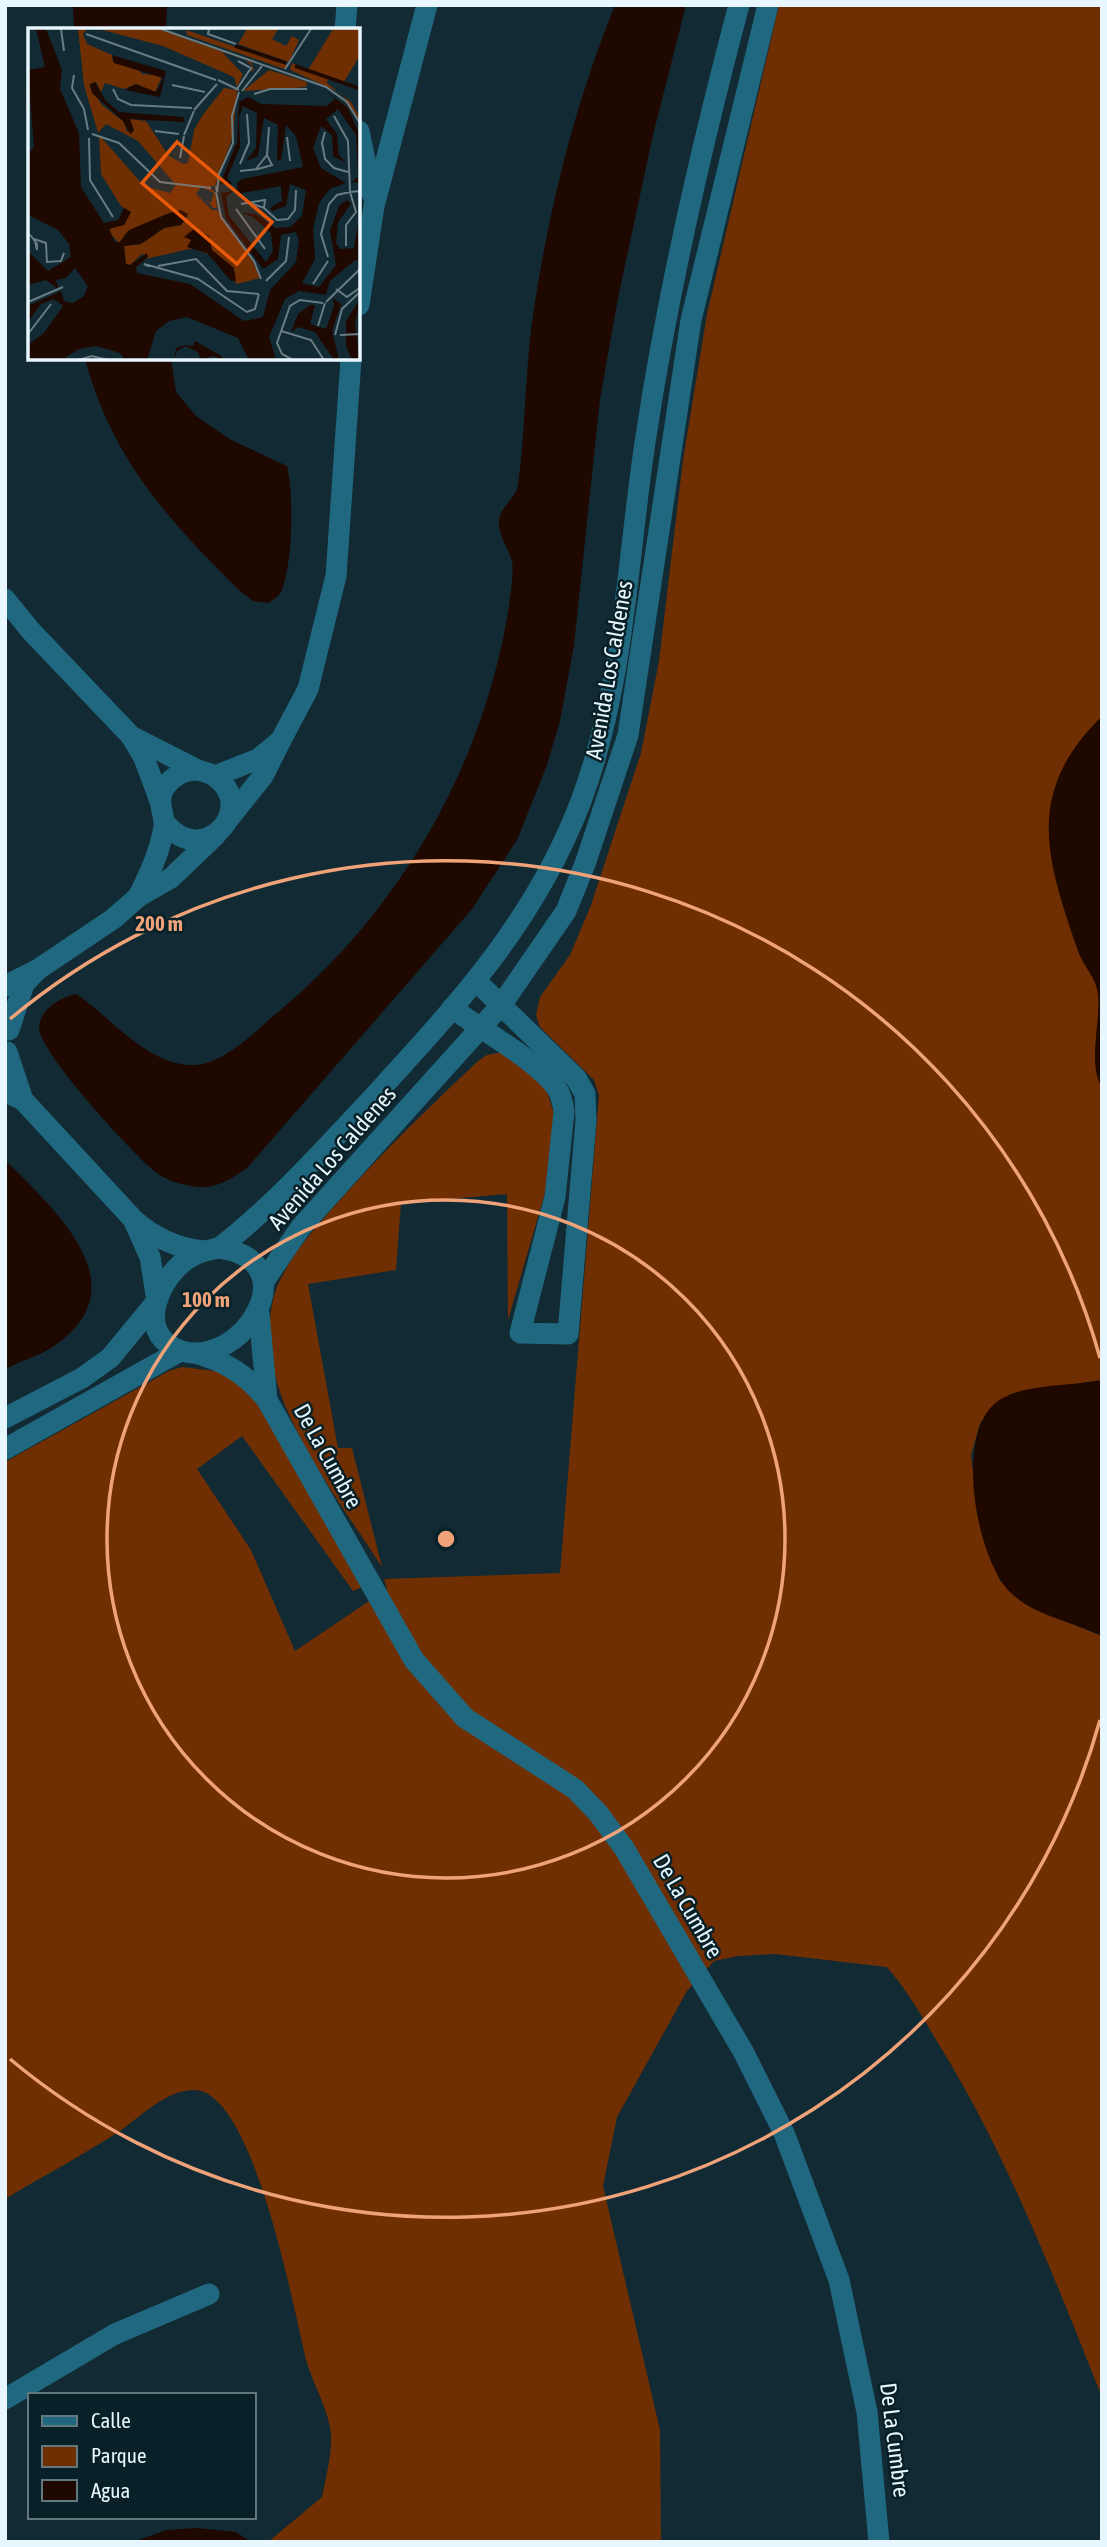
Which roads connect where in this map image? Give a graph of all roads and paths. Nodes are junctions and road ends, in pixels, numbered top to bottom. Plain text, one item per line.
1 (347, 5) edge
2 (427, 5) edge
3 (738, 5) edge
4 (768, 5) edge
5 (345, 28) edge
6 (360, 136) edge
7 (374, 206) junction
8 (360, 298) edge
9 (351, 360) edge
10 (5, 599) edge
11 (131, 736) junction
12 (281, 740) junction
13 (206, 773) junction
14 (160, 801) junction
15 (164, 823) junction
16 (222, 827) junction
17 (138, 897) junction
18 (37, 970) junction
19 (476, 981) junction
20 (5, 986) edge
21 (502, 1004) junction
22 (452, 1008) junction
23 (7, 1024) edge
24 (480, 1030) junction
25 (6, 1053) edge
26 (14, 1096) edge
27 (133, 1219) junction
28 (211, 1250) junction
29 (541, 1252) junction
30 (575, 1258) junction
31 (264, 1281) junction
32 (157, 1301) junction
33 (259, 1313) junction
34 (186, 1352) junction
35 (267, 1400) junction
36 (5, 1418) edge
37 (5, 1449) edge
38 (209, 2294) dead end
39 (5, 2399) edge
40 (879, 2542) edge

1 - 5 street
2 - 7 street
3 - 19 street, Avenida Los Caldenes
4 - 21 street, Avenida Los Caldenes
6 - 7 street
7 - 8 street
9 - 12 street
10 - 11 street
11 - 13 street
11 - 14 street
12 - 13 street
12 - 16 street
13 - 14 street
13 - 16 street
14 - 15 street
15 - 16 street
15 - 17 street
16 - 17 street
17 - 18 street
18 - 20 street
18 - 23 street
19 - 21 street
19 - 22 street, Avenida Los Caldenes
21 - 24 street, Avenida Los Caldenes
21 - 30 street
22 - 24 street
22 - 28 street, Avenida Los Caldenes
23 - 25 street
24 - 29 street
24 - 31 street, Avenida Los Caldenes
25 - 26 street
26 - 27 street
27 - 28 street
27 - 32 street
28 - 31 street
28 - 32 street
29 - 30 street
29 - 30 street
31 - 33 street
32 - 34 street
32 - 36 street
33 - 34 street
33 - 35 street
34 - 35 street
34 - 37 street
35 - 40 street, De La Cumbre
38 - 39 street

